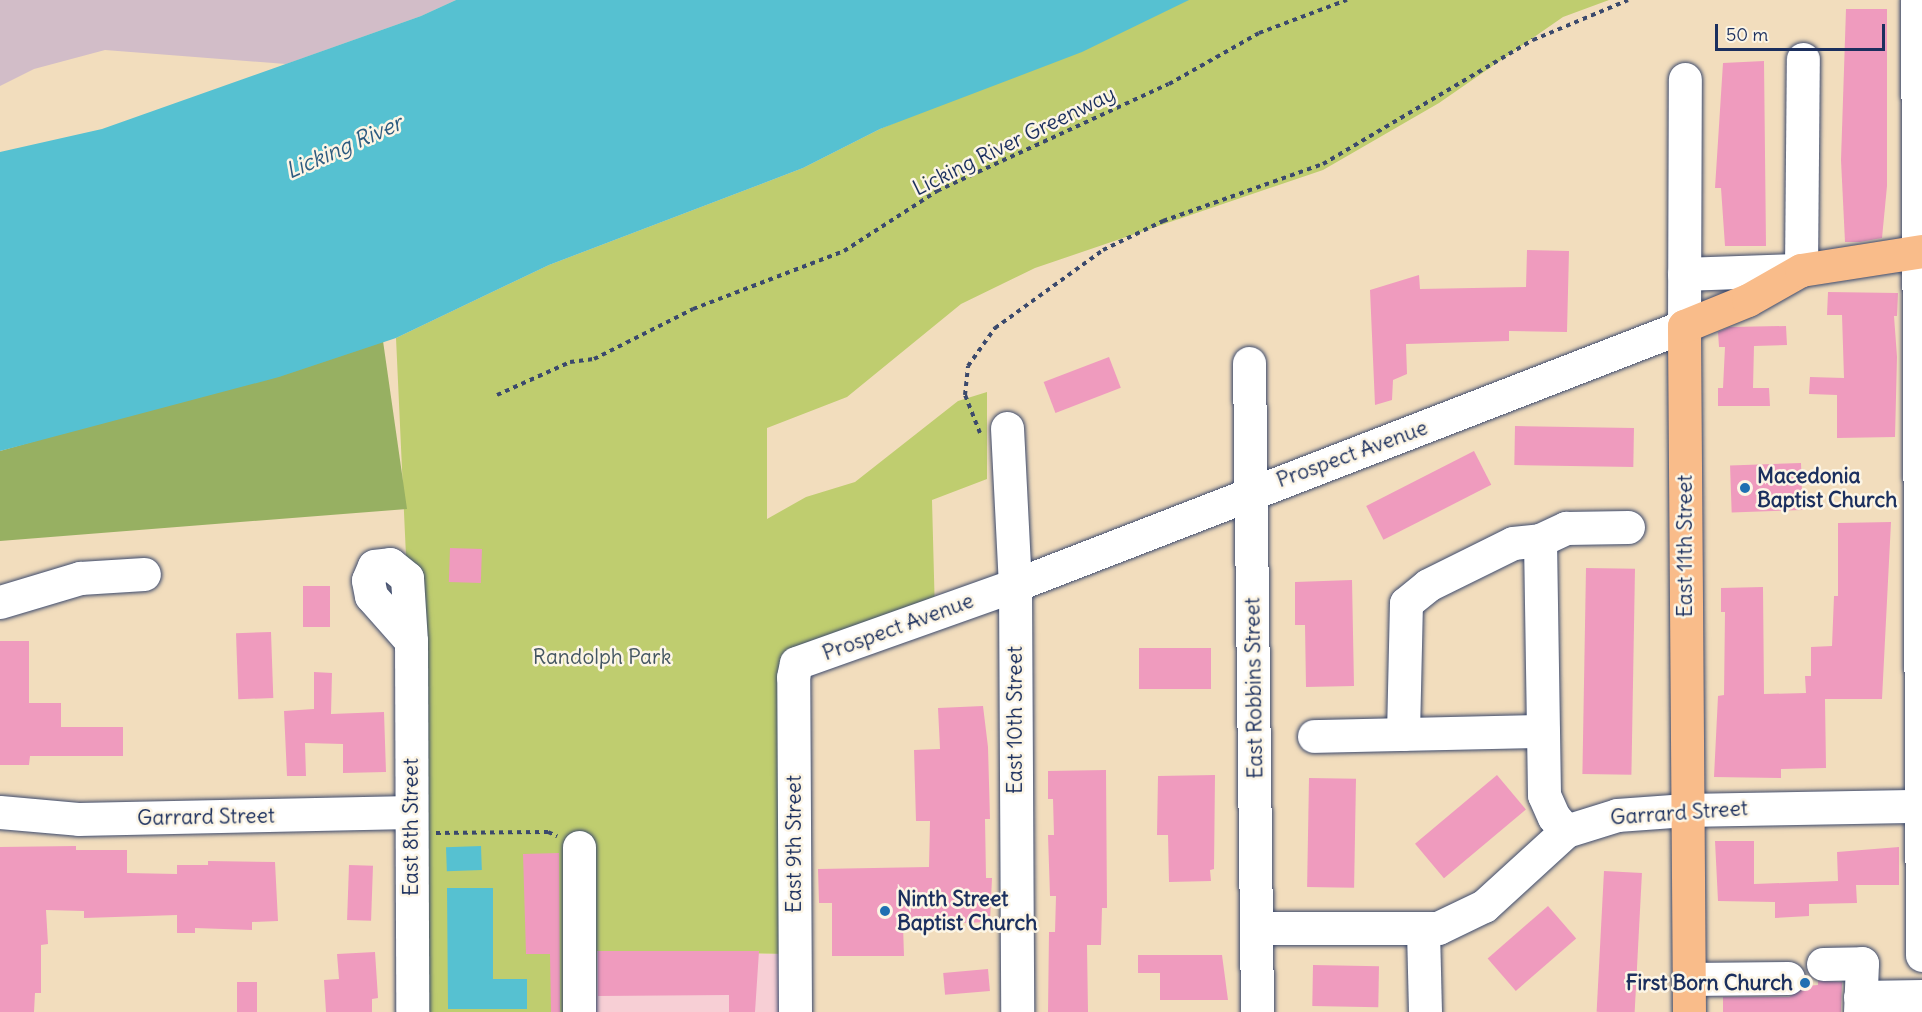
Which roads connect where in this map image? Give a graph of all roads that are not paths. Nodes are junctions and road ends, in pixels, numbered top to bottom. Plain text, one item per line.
1 (1917, 0) edge
2 (1803, 59) dead end
3 (1685, 79) dead end
4 (1919, 252) edge
5 (1801, 270) junction
6 (1684, 274) junction
7 (1684, 326) junction
8 (1249, 363) dead end
9 (1007, 428) road end
10 (1249, 492) junction
11 (1628, 527) dead end
12 (1539, 540) junction
13 (144, 574) dead end
14 (1014, 585) junction
15 (0, 602) edge
16 (411, 641) dead end
17 (793, 677) joint
18 (1543, 731) junction
19 (1403, 734) junction
20 (1314, 736) dead end
21 (1921, 806) edge
22 (1686, 810) junction
23 (0, 812) edge
24 (412, 823) junction
25 (1566, 831) junction
26 (579, 847) road end
27 (1256, 928) junction
28 (1423, 930) junction
29 (1922, 955) edge
30 (1823, 964) dead end
31 (1788, 978) dead end
32 (1688, 979) junction
33 (1922, 996) edge
34 (1860, 1004) edge
35 (412, 1012) edge
36 (579, 1012) edge
37 (795, 1012) edge
38 (1017, 1012) edge
39 (1257, 1012) edge
40 (1425, 1012) edge
41 (1689, 1012) edge

1 - 4 street
2 - 5 street
3 - 6 street, East 11th Street
4 - 5 main road, Prospect Avenue
4 - 21 street
5 - 6 street
5 - 7 main road, Prospect Avenue
6 - 7 street, East 11th Street
7 - 10 street, Prospect Avenue
7 - 22 main road, East 11th Street
8 - 10 street, East Robbins Street
9 - 14 street, East 10th Street
10 - 14 street, Prospect Avenue
10 - 27 street, East Robbins Street
11 - 12 street
12 - 18 street
12 - 19 street
13 - 15 street
14 - 17 street, Prospect Avenue
14 - 38 street, East 10th Street
16 - 24 street, East 8th Street
17 - 37 street, East 9th Street
18 - 19 street
18 - 25 street
19 - 20 street
21 - 22 street, Garrard Street
21 - 29 street
22 - 25 street, Garrard Street
22 - 32 main road, East 11th Street
23 - 24 street, Garrard Street
24 - 35 street, East 8th Street
25 - 28 street, Garrard Street
26 - 36 street
27 - 28 street, Garrard Street
27 - 39 street, East Robbins Street
28 - 40 street
30 - 34 street
31 - 32 street
32 - 41 main road, East 11th Street
33 - 34 street

